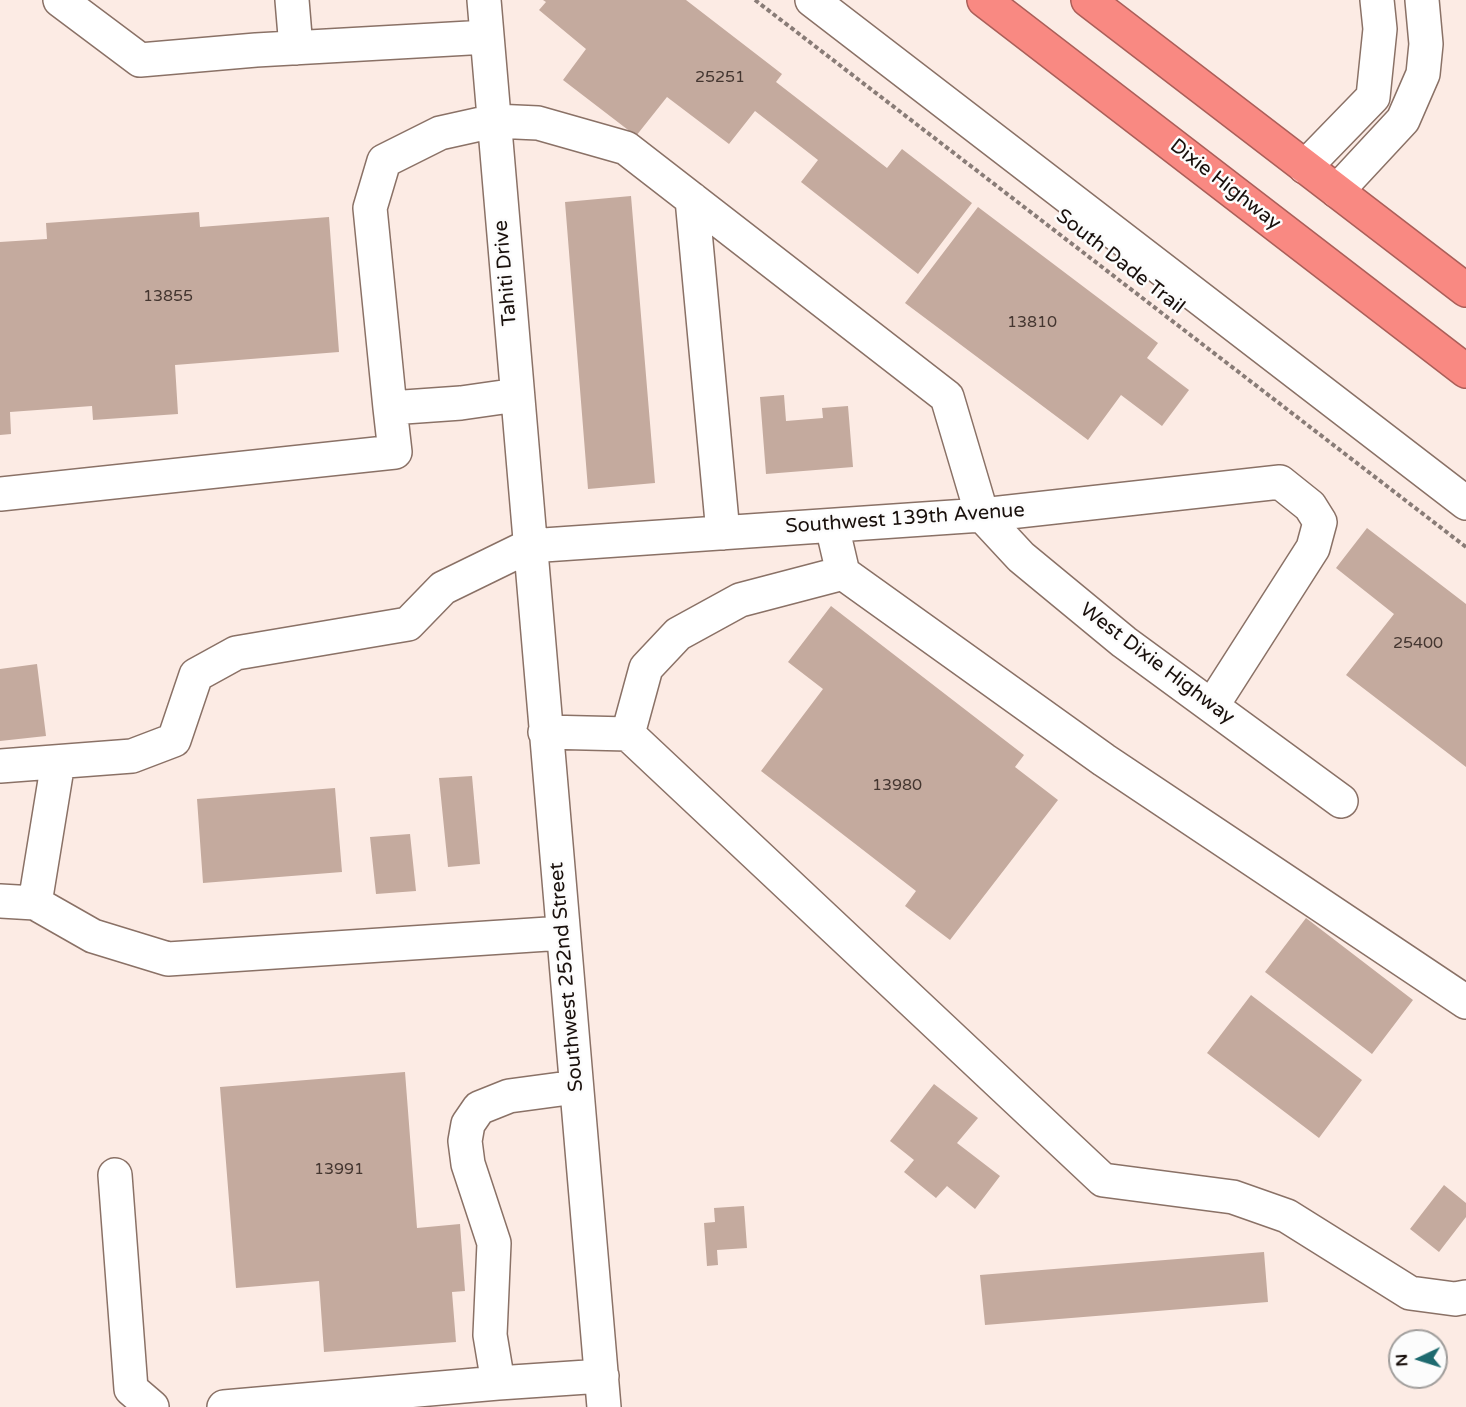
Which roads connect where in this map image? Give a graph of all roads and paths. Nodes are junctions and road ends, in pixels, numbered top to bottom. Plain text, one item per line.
1 (60, 0) edge
2 (292, 0) edge
3 (484, 0) edge
4 (755, 0) edge
5 (812, 0) edge
6 (984, 0) edge
7 (1088, 0) edge
8 (1377, 0) edge
9 (1422, 0) edge
10 (487, 37) junction
11 (296, 48) junction
12 (494, 121) junction
13 (1305, 167) junction
14 (1337, 191) junction
15 (692, 199) junction
16 (1466, 290) edge
17 (1466, 371) edge
18 (517, 395) junction
19 (390, 408) junction
20 (0, 494) edge
21 (1466, 503) edge
22 (982, 515) junction
23 (832, 526) junction
24 (723, 533) junction
25 (529, 546) junction
26 (1466, 547) edge
27 (843, 573) junction
28 (1212, 706) junction
29 (545, 732) junction
30 (628, 734) junction
31 (58, 762) junction
32 (0, 766) edge
33 (1341, 801) dead end
34 (0, 901) edge
35 (35, 903) junction
36 (563, 933) junction
37 (1466, 1002) edge
38 (576, 1088) junction
39 (115, 1175) dead end
40 (1466, 1297) edge
41 (498, 1383) junction
42 (603, 1392) edge
43 (152, 1407) edge
44 (224, 1407) edge

1 - 11 street
2 - 11 street
3 - 10 street, Tahiti Drive
4 - 26 path, South Dade Trail
5 - 21 street
6 - 17 highway, Dixie Highway
7 - 13 highway
8 - 13 street
9 - 14 street
10 - 11 street
10 - 12 street, Tahiti Drive
12 - 15 street
12 - 18 street, Tahiti Drive
12 - 19 street
13 - 14 highway
14 - 16 highway
15 - 22 street
15 - 24 street
18 - 19 street
18 - 25 street, Tahiti Drive
19 - 20 street
22 - 23 street, Southwest 139th Avenue
22 - 28 street, West Dixie Highway
22 - 28 street, Southwest 139th Avenue
23 - 24 street, Southwest 139th Avenue
23 - 27 street
24 - 25 street, Southwest 139th Avenue
25 - 29 street, Southwest 252nd Street
25 - 31 street
27 - 30 street
27 - 37 street
28 - 33 street, West Dixie Highway
29 - 30 street
29 - 36 street, Southwest 252nd Street
30 - 40 street
31 - 32 street
31 - 35 street
34 - 35 street
35 - 36 street
36 - 38 street, Southwest 252nd Street
38 - 41 street
38 - 42 street, Southwest 252nd Street
39 - 43 street
41 - 42 street
41 - 44 street

